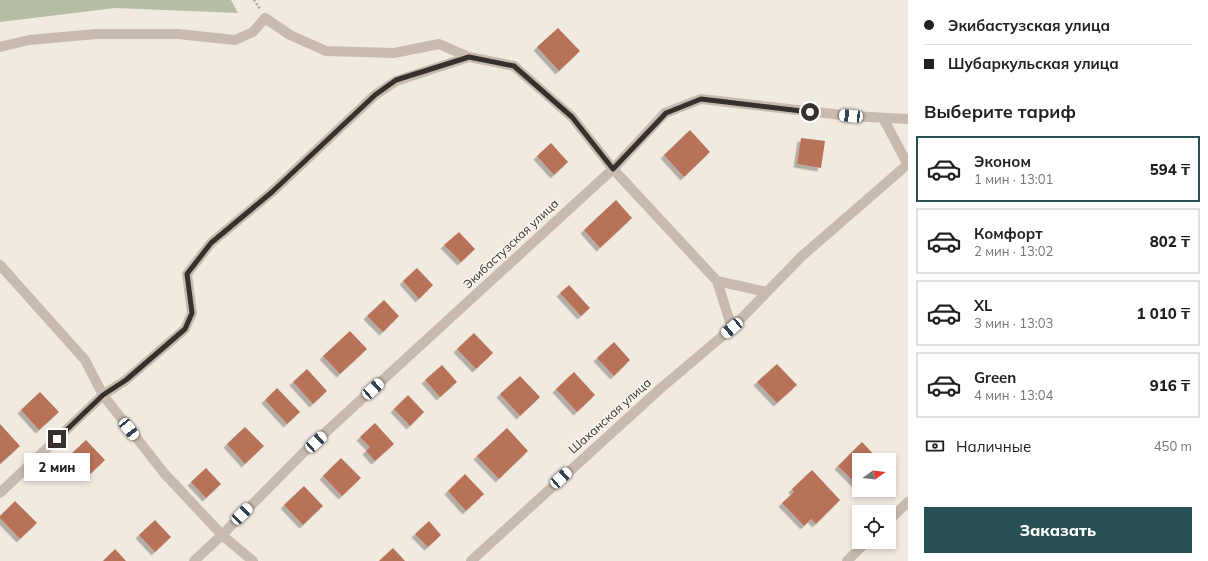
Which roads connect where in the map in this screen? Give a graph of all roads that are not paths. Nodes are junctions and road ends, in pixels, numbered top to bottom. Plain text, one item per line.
1 (0, 47) edge
2 (469, 57) junction
3 (883, 118) junction
4 (908, 119) edge
5 (908, 164) edge
6 (613, 169) junction
7 (0, 265) edge
8 (717, 281) junction
9 (767, 292) junction
10 (732, 328) junction
11 (103, 395) junction
12 (0, 493) edge
13 (908, 502) edge
14 (896, 513) edge
15 (222, 535) junction
16 (859, 549) edge
17 (194, 561) edge
18 (253, 561) edge
19 (471, 561) edge
20 (846, 561) edge

1 - 2 street
2 - 6 street
2 - 11 street
3 - 4 street, Экибастузская улица
3 - 5 street
3 - 6 street, Экибастузская улица
5 - 9 street, Шаханская улица
6 - 8 street
6 - 15 street, Экибастузская улица
7 - 11 street
8 - 9 street
8 - 10 street
9 - 10 street, Шаханская улица
10 - 19 street, Шаханская улица
11 - 12 street
11 - 15 street
13 - 14 street
15 - 17 street, Экибастузская улица
15 - 18 street
16 - 20 street

